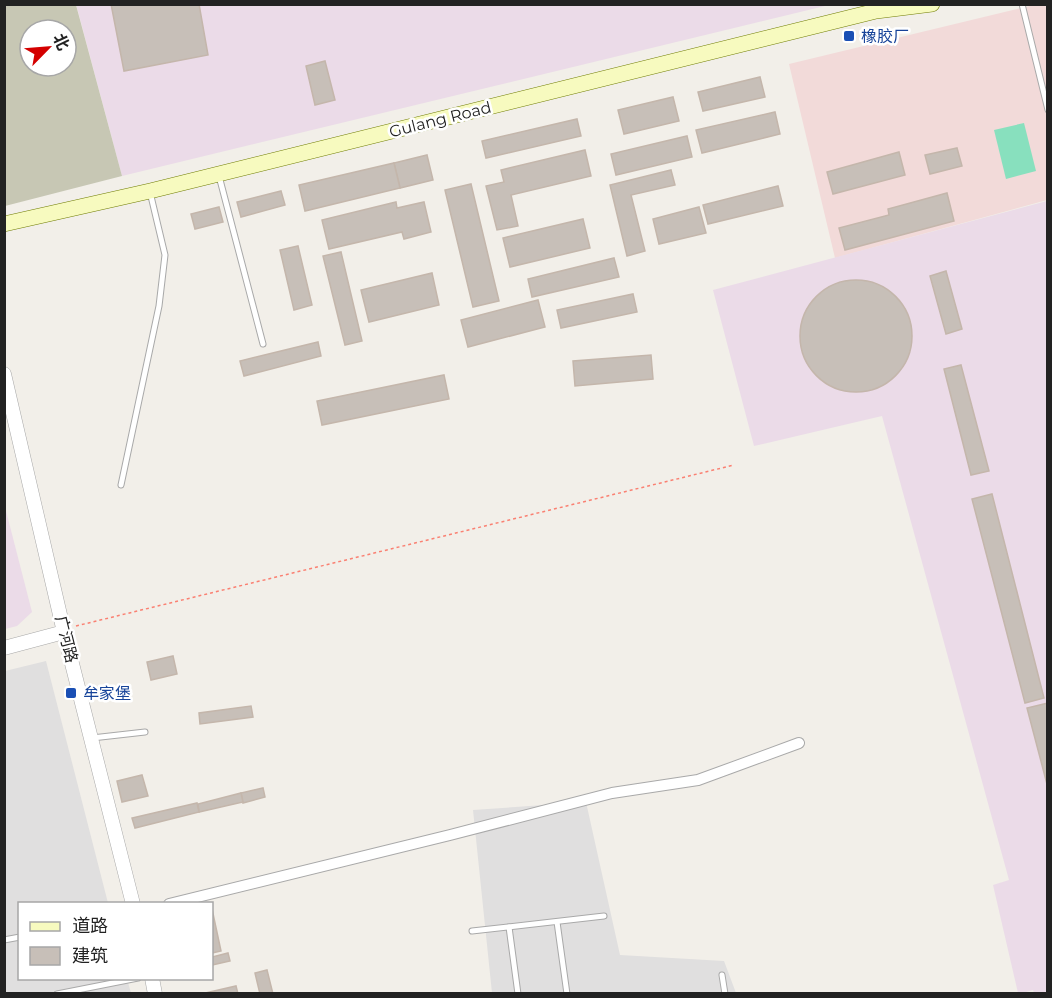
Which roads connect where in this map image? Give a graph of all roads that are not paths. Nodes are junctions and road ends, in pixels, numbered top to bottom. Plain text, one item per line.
1 (932, 4) edge
2 (1022, 4) edge
3 (882, 8) edge
4 (1047, 111) edge
5 (219, 174) junction
6 (150, 191) junction
7 (4, 224) edge
8 (263, 344) dead end
9 (4, 374) edge
10 (121, 484) dead end
11 (64, 632) junction
12 (4, 648) edge
13 (145, 732) dead end
14 (92, 738) junction
15 (799, 743) dead end
16 (133, 902) edge
17 (173, 902) edge
18 (604, 916) dead end
19 (557, 922) junction
20 (509, 927) junction
21 (472, 931) dead end
22 (722, 975) dead end
23 (127, 980) edge
24 (57, 993) edge
25 (518, 993) edge
26 (567, 993) edge
27 (725, 993) edge

1 - 3 main road, Gulang Road
2 - 4 lane
3 - 5 main road, Gulang Road
5 - 6 main road, Gulang Road
5 - 8 lane
6 - 7 main road, Gulang Road
6 - 10 lane
9 - 11 street, 广河路
11 - 12 street
11 - 14 street, 广河路
13 - 14 lane
14 - 16 street, 广河路
15 - 17 street
18 - 19 lane
19 - 20 lane
19 - 26 lane
20 - 21 lane
20 - 25 lane
22 - 27 lane
23 - 24 lane

